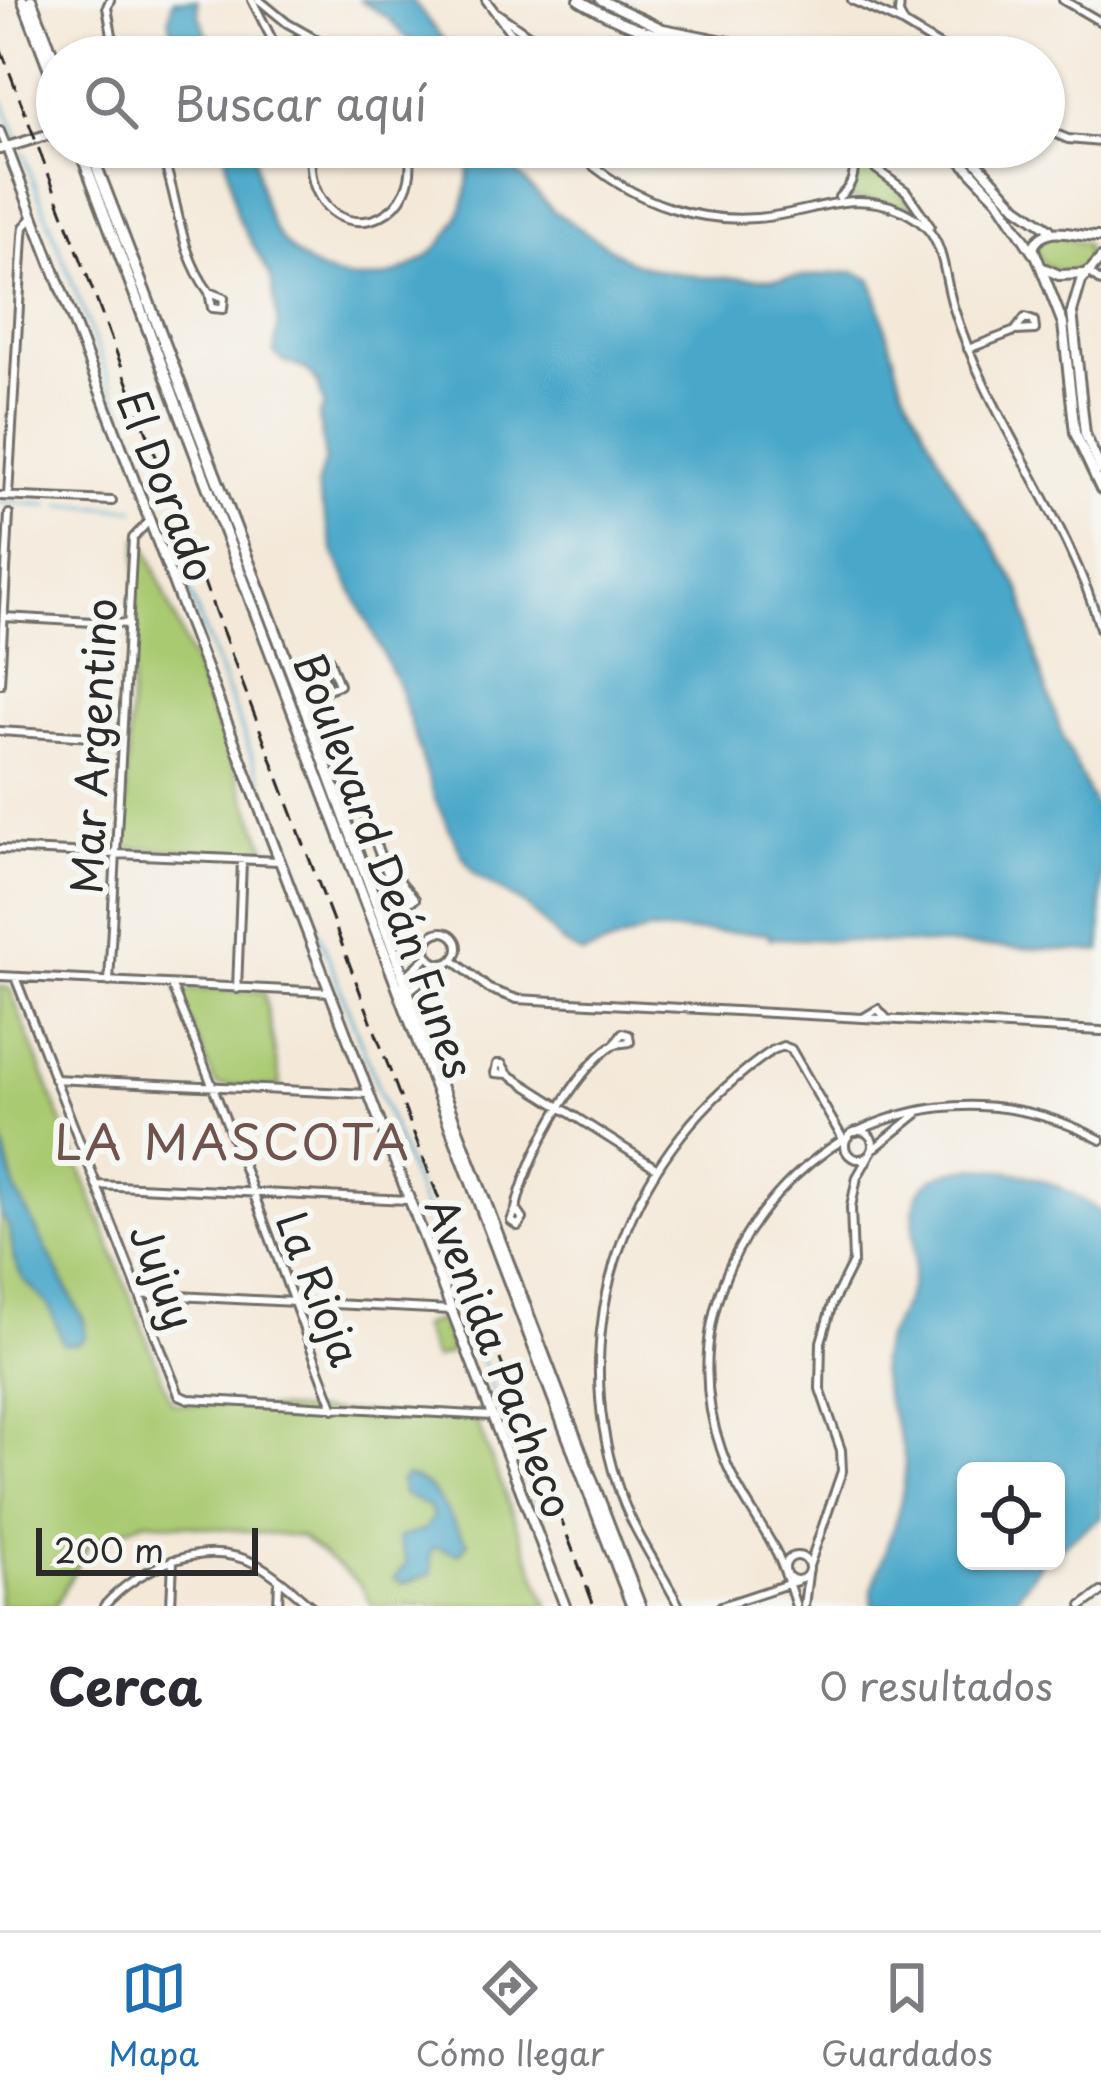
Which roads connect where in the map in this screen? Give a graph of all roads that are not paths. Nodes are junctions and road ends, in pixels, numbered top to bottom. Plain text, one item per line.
1 (27, 0) edge
2 (255, 0) edge
3 (486, 0) edge
4 (580, 0) edge
5 (601, 0) edge
6 (852, 0) edge
7 (900, 0) edge
8 (1064, 0) edge
9 (107, 2) edge
10 (497, 13) junction
11 (1101, 22) edge
12 (905, 25) junction
13 (39, 36) edge
14 (43, 36) edge
15 (113, 36) edge
16 (273, 36) edge
17 (314, 36) edge
18 (510, 36) edge
19 (530, 36) edge
20 (655, 36) edge
21 (699, 36) edge
22 (923, 36) edge
23 (0, 131) edge
24 (1065, 138) edge
25 (36, 139) edge
26 (1101, 142) edge
27 (3, 149) edge
28 (87, 168) edge
29 (96, 168) edge
30 (168, 168) edge
31 (311, 168) edge
32 (411, 168) edge
33 (598, 168) edge
34 (853, 168) edge
35 (875, 168) edge
36 (967, 168) edge
37 (982, 168) edge
38 (836, 200) junction
39 (34, 216) junction
40 (1051, 230) junction
41 (934, 234) junction
42 (1101, 237) edge
43 (1083, 238) junction
44 (1033, 254) junction
45 (1094, 266) edge
46 (1042, 268) junction
47 (1101, 282) edge
48 (209, 292) dead end
49 (1015, 331) dead end
50 (968, 349) junction
51 (1101, 470) edge
52 (1101, 489) edge
53 (4, 496) edge
54 (112, 500) dead end
55 (9, 514) dead end
56 (149, 521) junction
57 (4, 617) junction
58 (129, 624) junction
59 (1101, 631) edge
60 (0, 684) edge
61 (328, 689) junction
62 (319, 699) junction
63 (303, 704) junction
64 (0, 731) edge
65 (123, 739) junction
66 (0, 849) edge
67 (117, 854) junction
68 (382, 860) junction
69 (242, 861) junction
70 (279, 861) junction
71 (428, 956) junction
72 (453, 960) junction
73 (443, 964) junction
74 (0, 976) edge
75 (15, 977) junction
76 (400, 980) junction
77 (109, 982) junction
78 (172, 987) junction
79 (237, 989) junction
80 (329, 992) junction
81 (404, 993) junction
82 (1101, 1031) edge
83 (615, 1044) dead end
84 (508, 1075) dead end
85 (55, 1079) junction
86 (215, 1087) junction
87 (368, 1094) junction
88 (561, 1108) junction
89 (924, 1110) junction
90 (849, 1136) junction
91 (1101, 1140) edge
92 (826, 1149) junction
93 (871, 1153) junction
94 (850, 1156) junction
95 (656, 1168) junction
96 (857, 1177) junction
97 (96, 1185) junction
98 (252, 1195) junction
99 (408, 1200) junction
100 (515, 1209) dead end
101 (139, 1294) junction
102 (293, 1302) junction
103 (451, 1310) junction
104 (334, 1408) junction
105 (492, 1416) junction
106 (813, 1548) junction
107 (776, 1550) junction
108 (795, 1556) junction
109 (173, 1560) junction
110 (808, 1570) junction
111 (790, 1578) junction
112 (279, 1581) junction
113 (1101, 1592) edge
114 (104, 1606) edge
115 (171, 1606) edge
116 (278, 1606) edge
117 (311, 1606) edge
118 (565, 1606) edge
119 (636, 1606) edge
120 (680, 1606) edge
121 (721, 1606) edge
122 (800, 1606) edge
123 (1082, 1606) edge

1 - 13 main road
1 - 14 main road
2 - 16 street
2 - 17 street
3 - 10 street
4 - 20 street
5 - 21 street
6 - 12 street
7 - 12 street
8 - 11 street
9 - 15 street
10 - 18 street
10 - 19 street
12 - 22 street
23 - 27 street, El Dorado
24 - 26 street
25 - 27 street
27 - 39 street, El Dorado
28 - 76 main road, Boulevard Deán Funes
29 - 63 main road, Boulevard Deán Funes
30 - 48 street
31 - 32 street
33 - 38 street
34 - 38 street
35 - 41 street
36 - 44 street
37 - 40 street
38 - 41 street
39 - 53 street
39 - 56 street, El Dorado
40 - 43 street
40 - 44 street
41 - 50 street
42 - 43 street
43 - 45 street
44 - 46 street
45 - 46 street
45 - 47 street
45 - 51 street
46 - 52 street
49 - 50 street
50 - 59 street
53 - 54 street
55 - 57 street
56 - 58 street, Mar Argentino
56 - 70 street, El Dorado
57 - 58 street
57 - 60 street
58 - 65 street, Mar Argentino
61 - 61 street
61 - 62 street
62 - 63 street
62 - 68 street
63 - 76 main road, Boulevard Deán Funes
64 - 65 street
65 - 67 street, Mar Argentino
66 - 67 street
67 - 69 street
67 - 77 street, Mar Argentino
68 - 68 street
69 - 70 street
69 - 79 street
70 - 80 street, Avenida Pacheco
71 - 72 street
71 - 73 street
71 - 76 street
72 - 73 street
72 - 82 street
73 - 81 street
74 - 75 street
75 - 77 street
75 - 85 street, Jujuy
76 - 81 main road, Boulevard Deán Funes
77 - 78 street
78 - 79 street
78 - 86 street, La Rioja
79 - 80 street
80 - 87 street, Avenida Pacheco
81 - 119 main road, Boulevard Deán Funes
83 - 88 street
84 - 88 street
85 - 86 street
85 - 97 street, Jujuy
86 - 87 street
86 - 98 street, La Rioja
87 - 99 street, Avenida Pacheco
88 - 95 street
88 - 100 street
89 - 90 street
89 - 91 street
89 - 93 street
90 - 92 street
90 - 93 street
90 - 94 street
90 - 95 street
92 - 94 street
92 - 107 street
93 - 94 street
93 - 96 street
94 - 96 street
95 - 120 street
96 - 106 street
97 - 98 street
97 - 101 street, Jujuy
98 - 99 street
98 - 102 street, La Rioja
99 - 103 street, Avenida Pacheco
101 - 102 street
101 - 104 street, Jujuy
102 - 103 street
102 - 104 street, La Rioja
103 - 105 street, Avenida Pacheco
104 - 105 street
105 - 118 street, Avenida Pacheco
106 - 108 street
106 - 110 street
107 - 108 street
107 - 111 street
108 - 110 street
108 - 111 street
109 - 112 street
109 - 114 street
109 - 115 street
110 - 111 street
110 - 122 street
111 - 121 street
111 - 122 street
112 - 116 street
112 - 117 street
113 - 123 street

